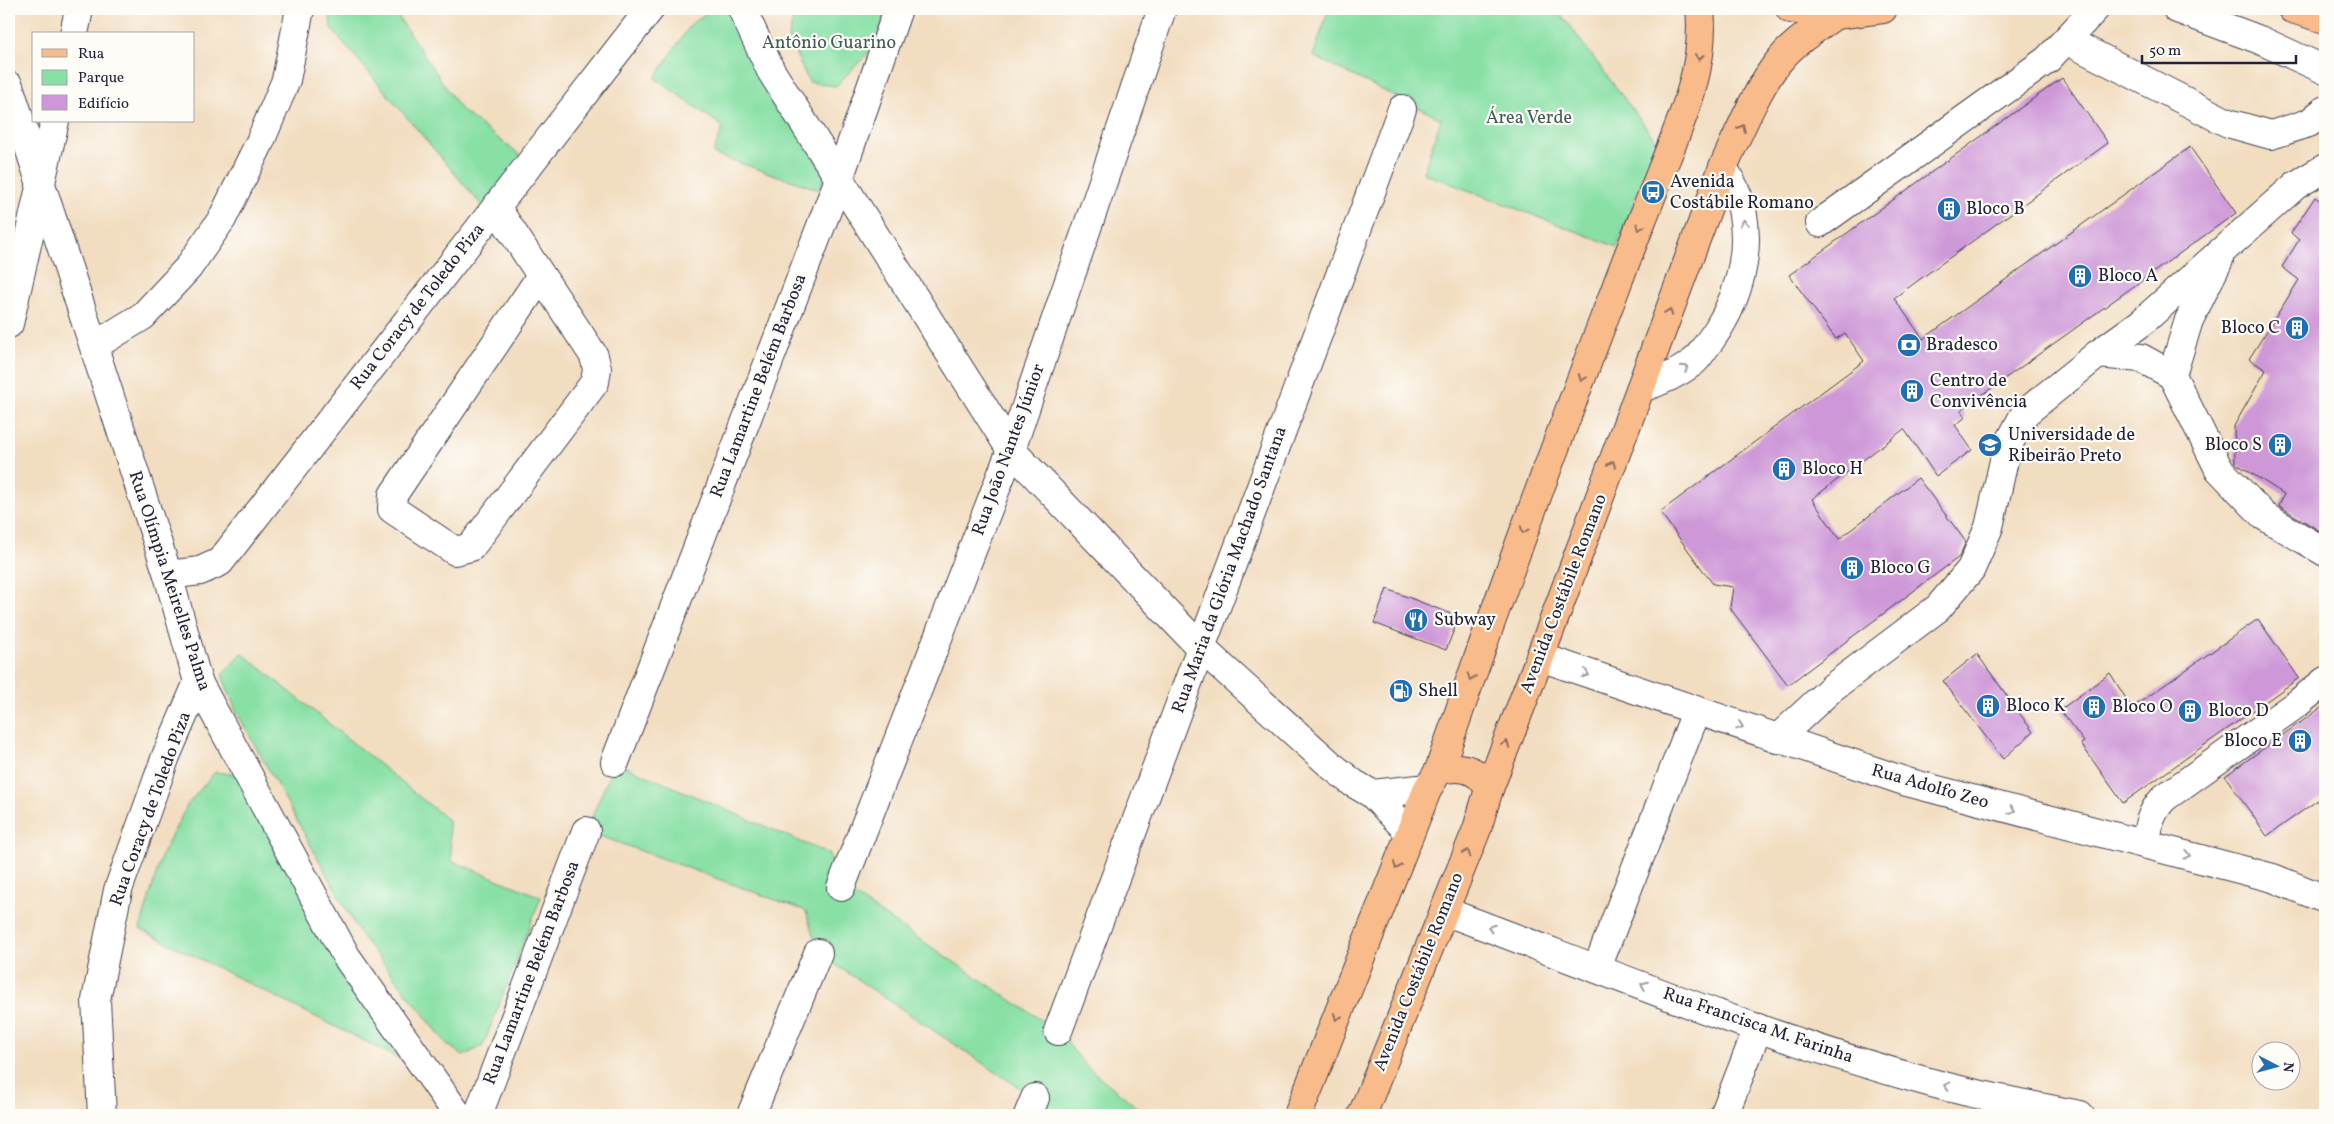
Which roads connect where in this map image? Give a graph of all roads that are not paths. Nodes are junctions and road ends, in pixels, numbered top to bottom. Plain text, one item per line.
1 (80, 9) edge
2 (300, 9) edge
3 (650, 9) edge
4 (742, 9) edge
5 (898, 9) edge
6 (1162, 9) edge
7 (1700, 9) edge
8 (1790, 9) edge
9 (1883, 9) edge
10 (2095, 9) edge
11 (2177, 9) edge
12 (2292, 9) edge
13 (1835, 15) junction
14 (2325, 19) edge
15 (74, 32) edge
16 (2066, 40) junction
17 (2325, 70) edge
18 (9, 86) edge
19 (1402, 109) dead end
20 (2325, 110) edge
21 (56, 122) edge
22 (1723, 167) junction
23 (2325, 168) edge
24 (838, 180) junction
25 (41, 189) junction
26 (496, 207) junction
27 (1820, 223) dead end
28 (2227, 245) junction
29 (541, 276) junction
30 (9, 324) edge
31 (94, 346) junction
32 (2098, 354) junction
33 (2172, 375) junction
34 (1641, 388) junction
35 (1011, 450) junction
36 (2325, 552) edge
37 (168, 574) junction
38 (1201, 648) junction
39 (1540, 657) junction
40 (2325, 681) edge
41 (198, 682) junction
42 (1696, 712) junction
43 (1777, 739) junction
44 (615, 762) dead end
45 (1433, 779) junction
46 (1489, 789) junction
47 (1372, 794) junction
48 (586, 831) dead end
49 (1410, 833) junction
50 (2147, 845) junction
51 (841, 887) dead end
52 (2325, 899) edge
53 (1444, 911) junction
54 (818, 953) dead end
55 (1597, 968) junction
56 (1758, 1028) junction
57 (1058, 1030) dead end
58 (1982, 1106) edge
59 (102, 1115) edge
60 (458, 1115) edge
61 (478, 1115) edge
62 (751, 1115) edge
63 (1298, 1115) edge
64 (1362, 1115) edge
65 (1724, 1115) edge
66 (2080, 1115) edge

1 - 15 street
2 - 31 street
3 - 26 street, Rua Coracy de Toledo Piza
4 - 24 street
5 - 24 street, Rua Lamartine Belém Barbosa
6 - 35 street, Rua João Nantes Júnior
7 -> 45 main road
8 - 13 main road
9 - 13 main road
10 - 16 street
11 - 17 street
12 - 14 main road
22 -> 13 main road, Avenida Costábile Romano
16 - 20 street
16 - 27 street
18 - 25 street, Rua Olímpia Meirelles Palma
19 - 38 street, Rua Maria da Glória Machado Santana
21 - 25 street
34 -> 22 main road, Avenida Costábile Romano
34 -> 22 street
23 - 28 street
24 - 35 street
24 - 44 street, Rua Lamartine Belém Barbosa
25 - 30 street
25 - 31 street, Rua Olímpia Meirelles Palma
26 - 29 street
26 - 37 street, Rua Coracy de Toledo Piza
28 - 32 street
28 - 33 street
29 - 29 street
31 - 37 street, Rua Olímpia Meirelles Palma
32 - 33 street
32 - 43 street
33 - 36 street
39 -> 34 main road, Avenida Costábile Romano
35 - 38 street
35 - 51 street, Rua João Nantes Júnior
37 - 41 street, Rua Olímpia Meirelles Palma
38 - 47 street
38 - 57 street, Rua Maria da Glória Machado Santana
39 -> 42 street, Rua Adolfo Zeo
46 -> 39 main road, Avenida Costábile Romano
40 - 50 street
41 - 59 street, Rua Coracy de Toledo Piza
41 - 60 street, Rua Olímpia Meirelles Palma
42 -> 43 street, Rua Adolfo Zeo
42 - 55 street
43 -> 50 street, Rua Adolfo Zeo
45 - 46 main road
45 - 47 street
45 - 49 main road
53 -> 46 main road, Avenida Costábile Romano
47 - 49 street
48 - 61 street, Rua Lamartine Belém Barbosa
49 -> 63 main road
50 -> 52 street, Rua Adolfo Zeo
55 -> 53 street, Rua Francisca M. Farinha
53 - 64 main road, Avenida Costábile Romano
54 - 62 street
56 -> 55 street, Rua Francisca M. Farinha
58 -> 56 street, Rua Francisca M. Farinha
56 - 65 street
58 - 66 street, Rua Francisca M. Farinha

